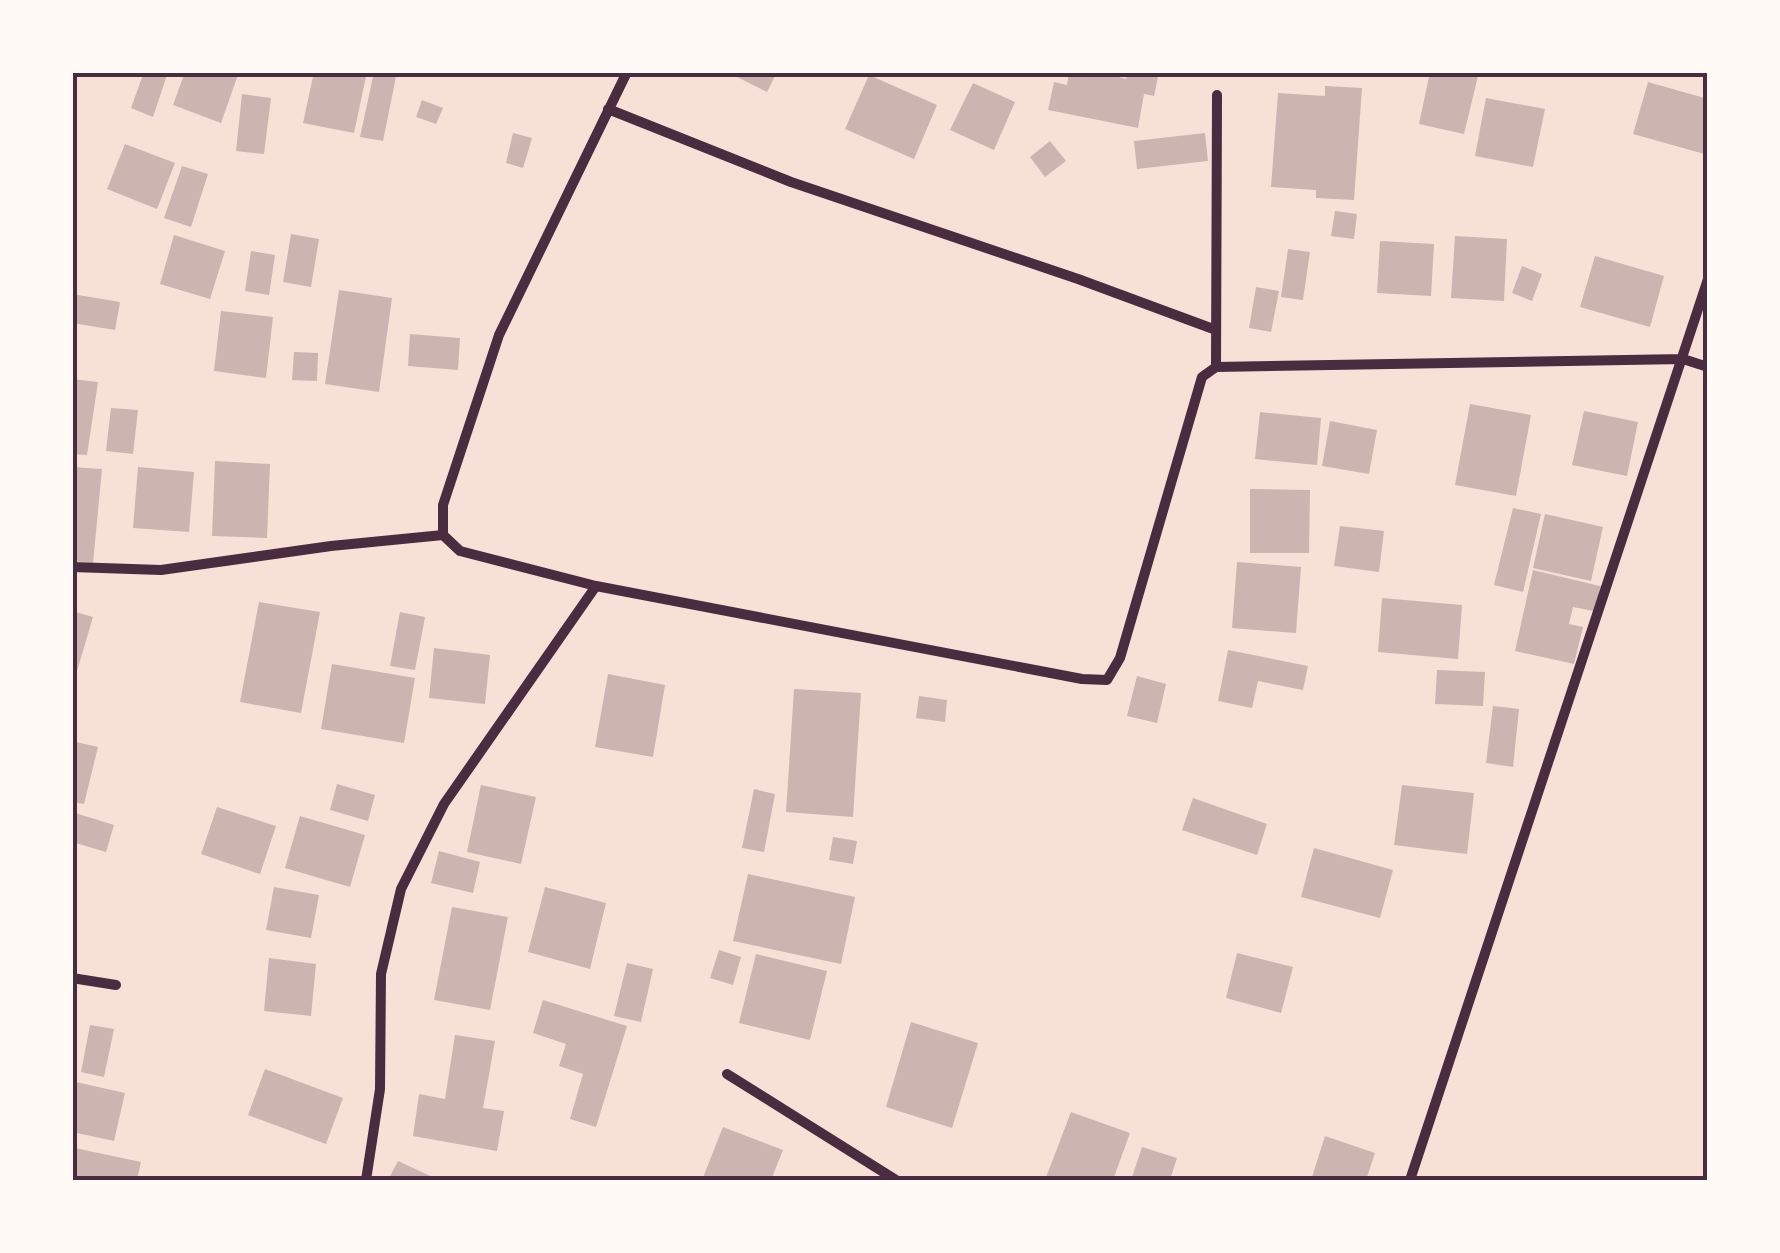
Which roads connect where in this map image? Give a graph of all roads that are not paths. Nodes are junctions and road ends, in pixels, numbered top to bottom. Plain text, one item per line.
1 (627, 72) edge
2 (1217, 94) dead end
3 (608, 109) junction
4 (1708, 279) edge
5 (1216, 330) junction
6 (1683, 360) junction
7 (1708, 366) edge
8 (1216, 367) junction
9 (444, 535) junction
10 (72, 568) edge
11 (596, 586) junction
12 (72, 978) edge
13 (116, 985) dead end
14 (728, 1074) dead end
15 (366, 1180) edge
16 (896, 1180) edge
17 (1410, 1180) edge

1 - 3 street
2 - 5 street
3 - 5 street
3 - 9 street
4 - 6 street
5 - 8 street
6 - 7 street
6 - 8 street
6 - 17 street
8 - 11 street
9 - 10 street
9 - 11 street
11 - 15 street
12 - 13 street
14 - 16 street

